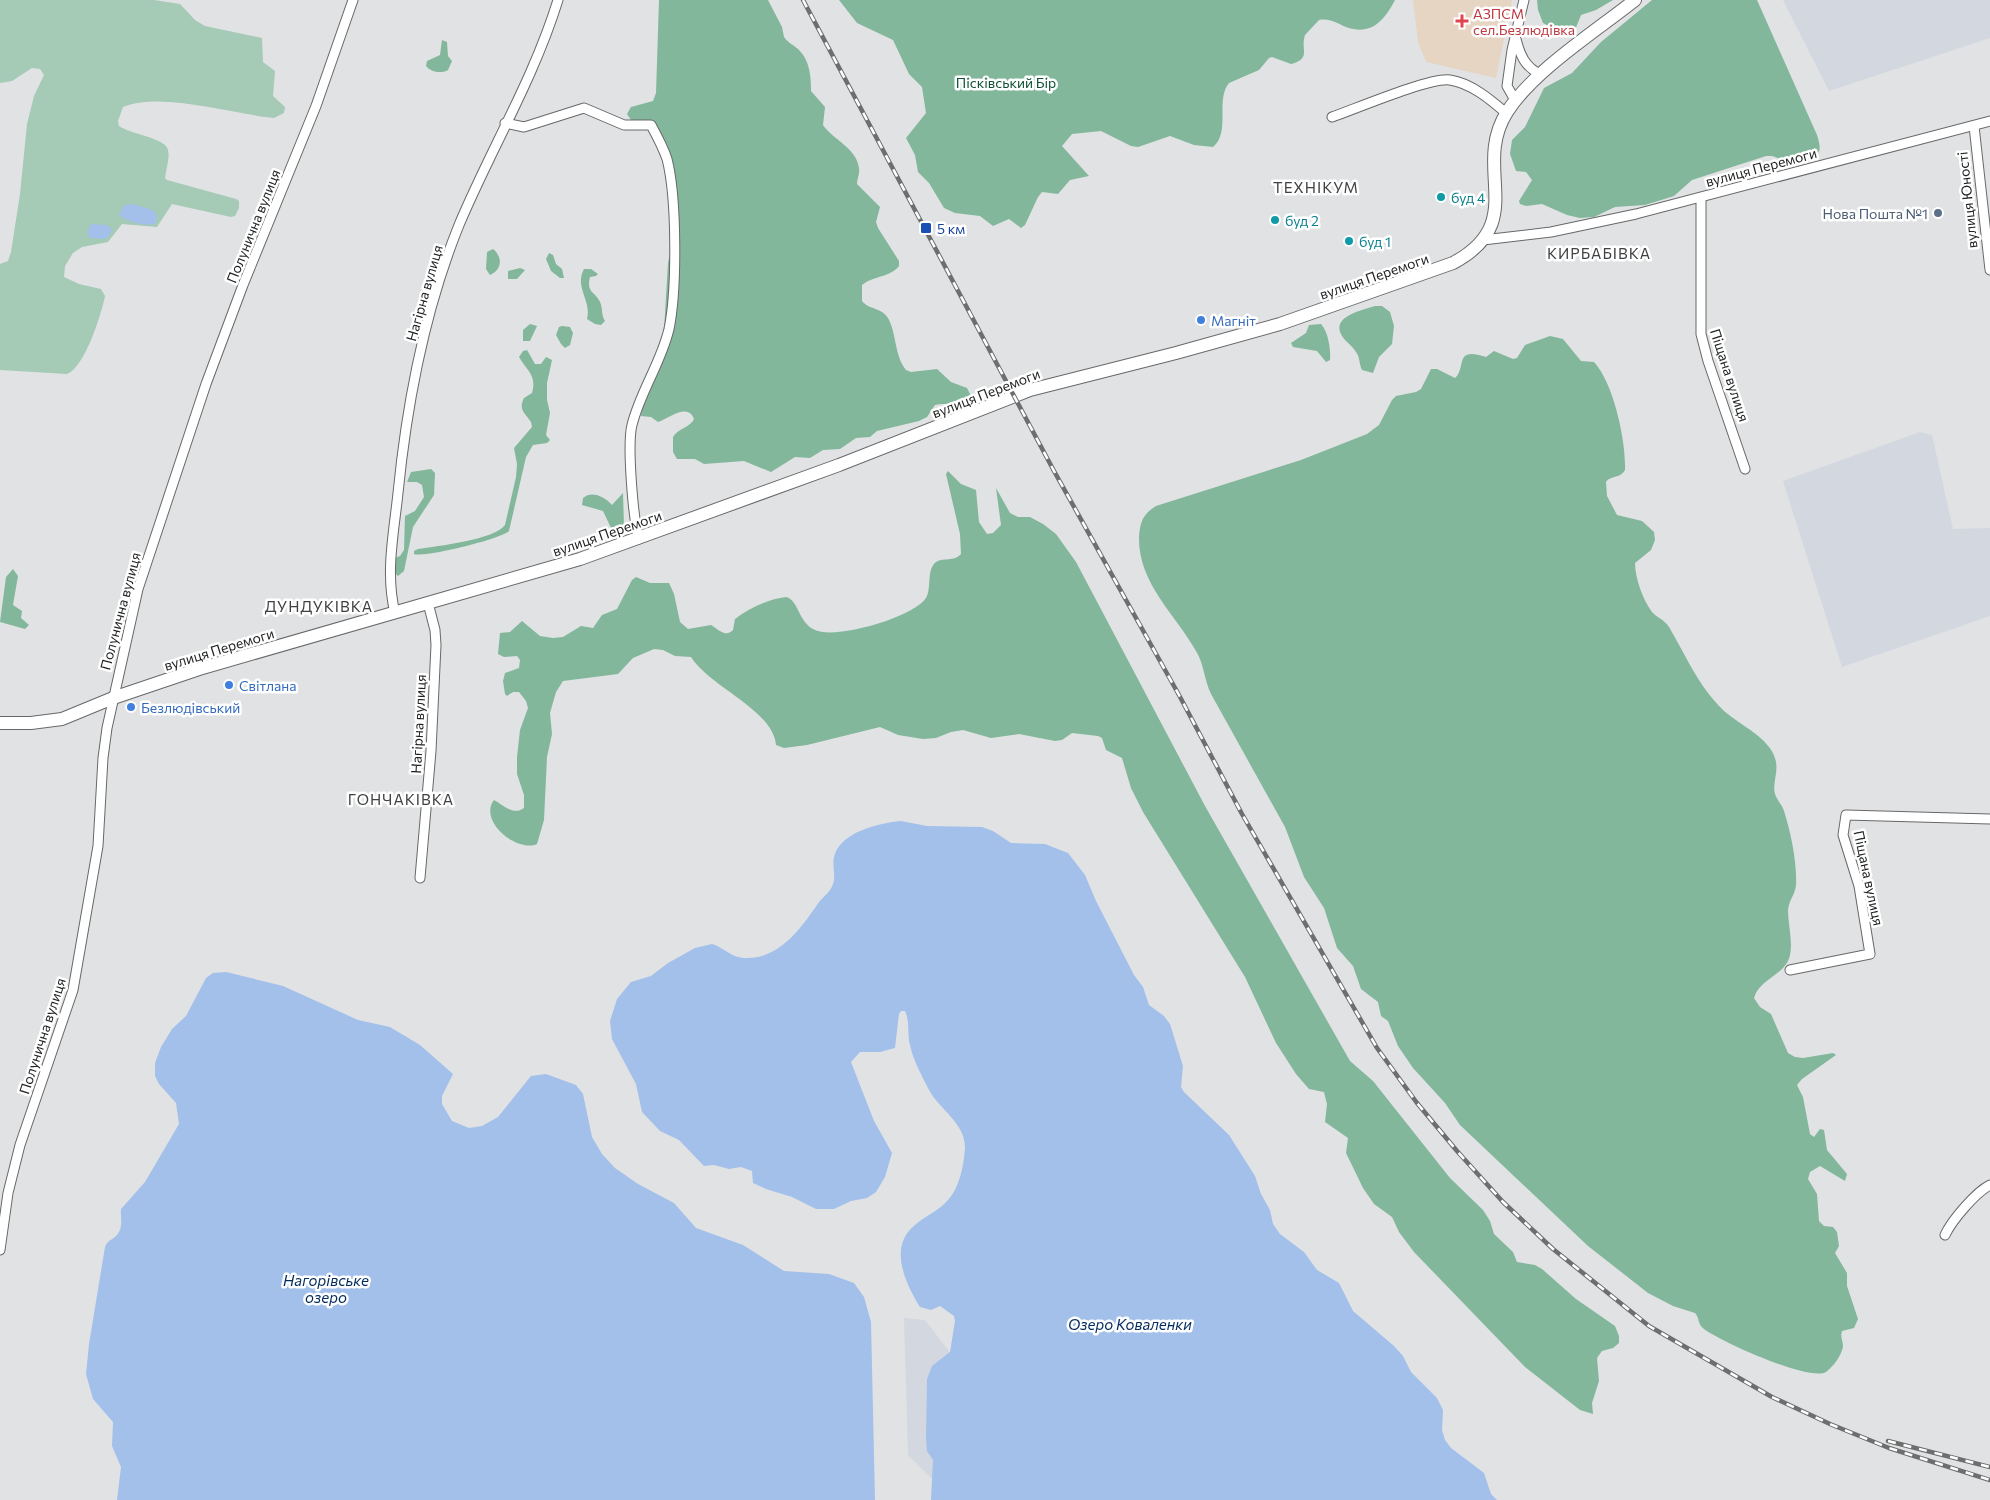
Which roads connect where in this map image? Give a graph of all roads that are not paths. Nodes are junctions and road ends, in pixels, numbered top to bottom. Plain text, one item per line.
1 (353, 0) edge
2 (558, 0) edge
3 (1524, 0) edge
4 (1635, 0) edge
5 (1515, 37) junction
6 (1540, 74) junction
7 (1515, 100) junction
8 (1506, 113) junction
9 (1332, 117) dead end
10 (1990, 121) edge
11 (505, 123) junction
12 (1974, 126) junction
13 (1701, 198) junction
14 (1483, 240) junction
15 (1990, 270) edge
16 (1745, 469) dead end
17 (638, 538) junction
18 (428, 603) junction
19 (395, 613) junction
20 (113, 698) junction
21 (0, 723) edge
22 (1990, 819) edge
23 (420, 878) dead end
24 (1790, 970) dead end
25 (1990, 1185) edge
26 (1945, 1235) dead end
27 (0, 1250) edge

1 - 20 street, Полунична вулиця
2 - 11 street, Нагірна вулиця
3 - 5 street
4 - 6 street
5 - 6 street
5 - 7 street
6 - 7 street
7 - 8 street
8 - 9 street
8 - 14 street
10 - 12 street, вулиця Перемоги
11 - 17 street
11 - 19 street, Нагірна вулиця
12 - 13 street, вулиця Перемоги
12 - 15 street, вулиця Юності
13 - 14 street, вулиця Перемоги
13 - 16 street, Піщана вулиця
14 - 17 street, вулиця Перемоги
17 - 18 street, вулиця Перемоги
18 - 19 street, вулиця Перемоги
18 - 23 street, Нагірна вулиця
19 - 20 street, вулиця Перемоги
20 - 21 street, вулиця Перемоги
20 - 27 street, Полунична вулиця
22 - 24 street, Піщана вулиця
25 - 26 street

